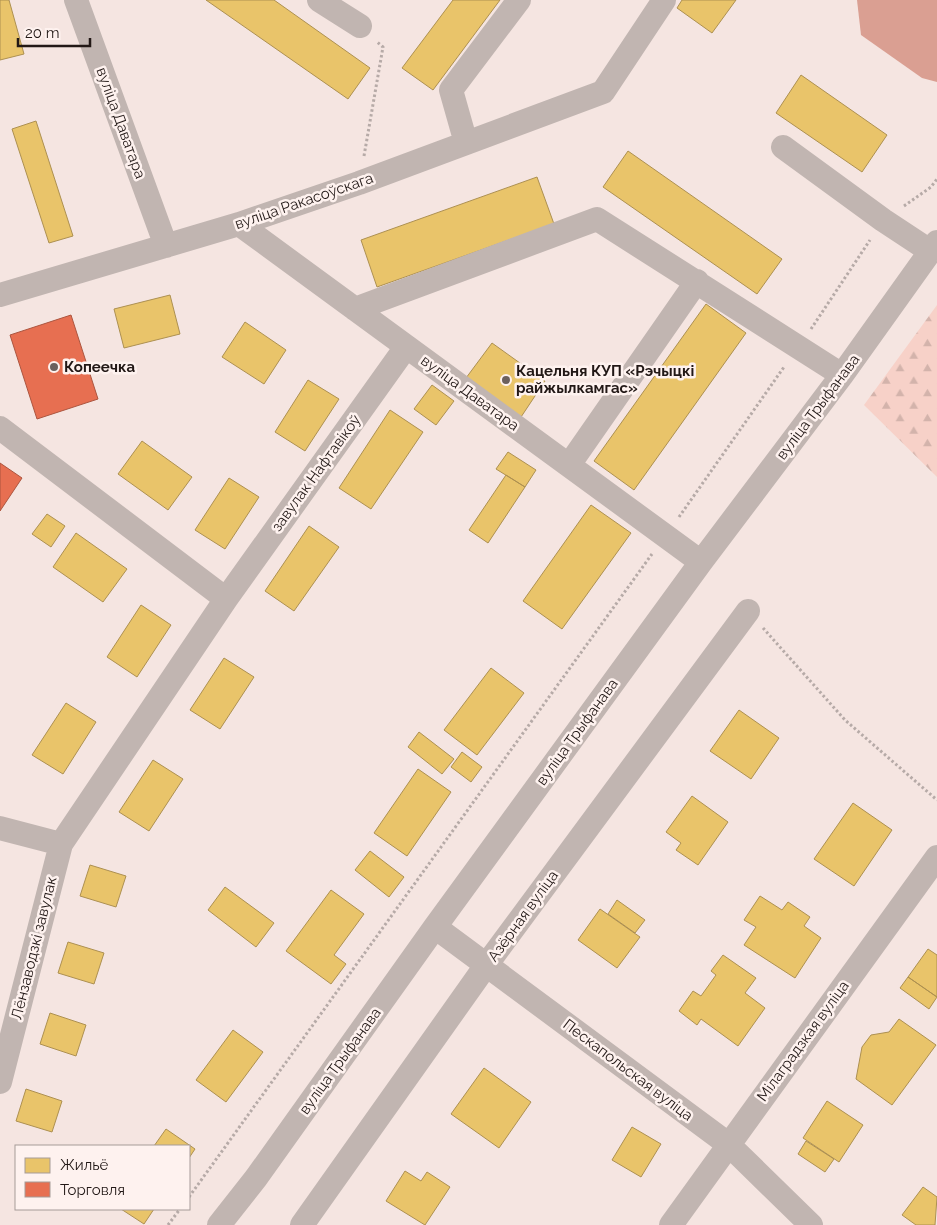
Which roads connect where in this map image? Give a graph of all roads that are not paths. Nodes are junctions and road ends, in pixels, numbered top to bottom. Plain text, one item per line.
1 (76, 0) edge
2 (319, 0) edge
3 (518, 0) edge
4 (652, 6) edge
5 (360, 26) road end
6 (466, 144) junction
7 (783, 147) dead end
8 (238, 224) junction
9 (166, 246) junction
10 (934, 247) edge
11 (697, 281) junction
12 (0, 295) edge
13 (355, 309) junction
14 (406, 347) junction
15 (842, 375) junction
16 (0, 428) edge
17 (569, 465) junction
18 (701, 562) junction
19 (226, 599) junction
20 (748, 611) road end
21 (0, 828) edge
22 (61, 844) junction
23 (936, 859) edge
24 (435, 927) junction
25 (487, 964) junction
26 (0, 1082) edge
27 (728, 1144) junction
28 (219, 1225) edge
29 (302, 1225) edge
30 (671, 1225) edge
31 (811, 1225) edge

1 - 9 street, вуліца Даватара
2 - 5 street
3 - 6 street
4 - 6 street, вуліца Ракасоўскага
6 - 8 street, вуліца Ракасоўскага
7 - 10 street
8 - 9 street, вуліца Ракасоўскага
8 - 13 street, вуліца Даватара
9 - 12 street, вуліца Ракасоўскага
10 - 15 street, вуліца Трыфанава
11 - 13 street
11 - 15 street
11 - 17 street
13 - 14 street, вуліца Даватара
14 - 17 street, вуліца Даватара
14 - 19 street, завулак Нафтавікоў
15 - 18 street, вуліца Трыфанава
16 - 19 street
17 - 18 street, вуліца Даватара
18 - 24 street, вуліца Трыфанава
19 - 22 street, завулак Нафтавікоў
20 - 25 street, Азёрная вуліца
21 - 22 street
22 - 26 street, Лёнзаводзкі завулак
23 - 27 street, Мілаградзкая вуліца
24 - 25 street, Пескапольская вуліца
24 - 28 street, вуліца Трыфанава
25 - 27 street, Пескапольская вуліца
25 - 29 street, Азёрная вуліца
27 - 30 street, Мілаградзкая вуліца
27 - 31 street, Пескапольская вуліца

